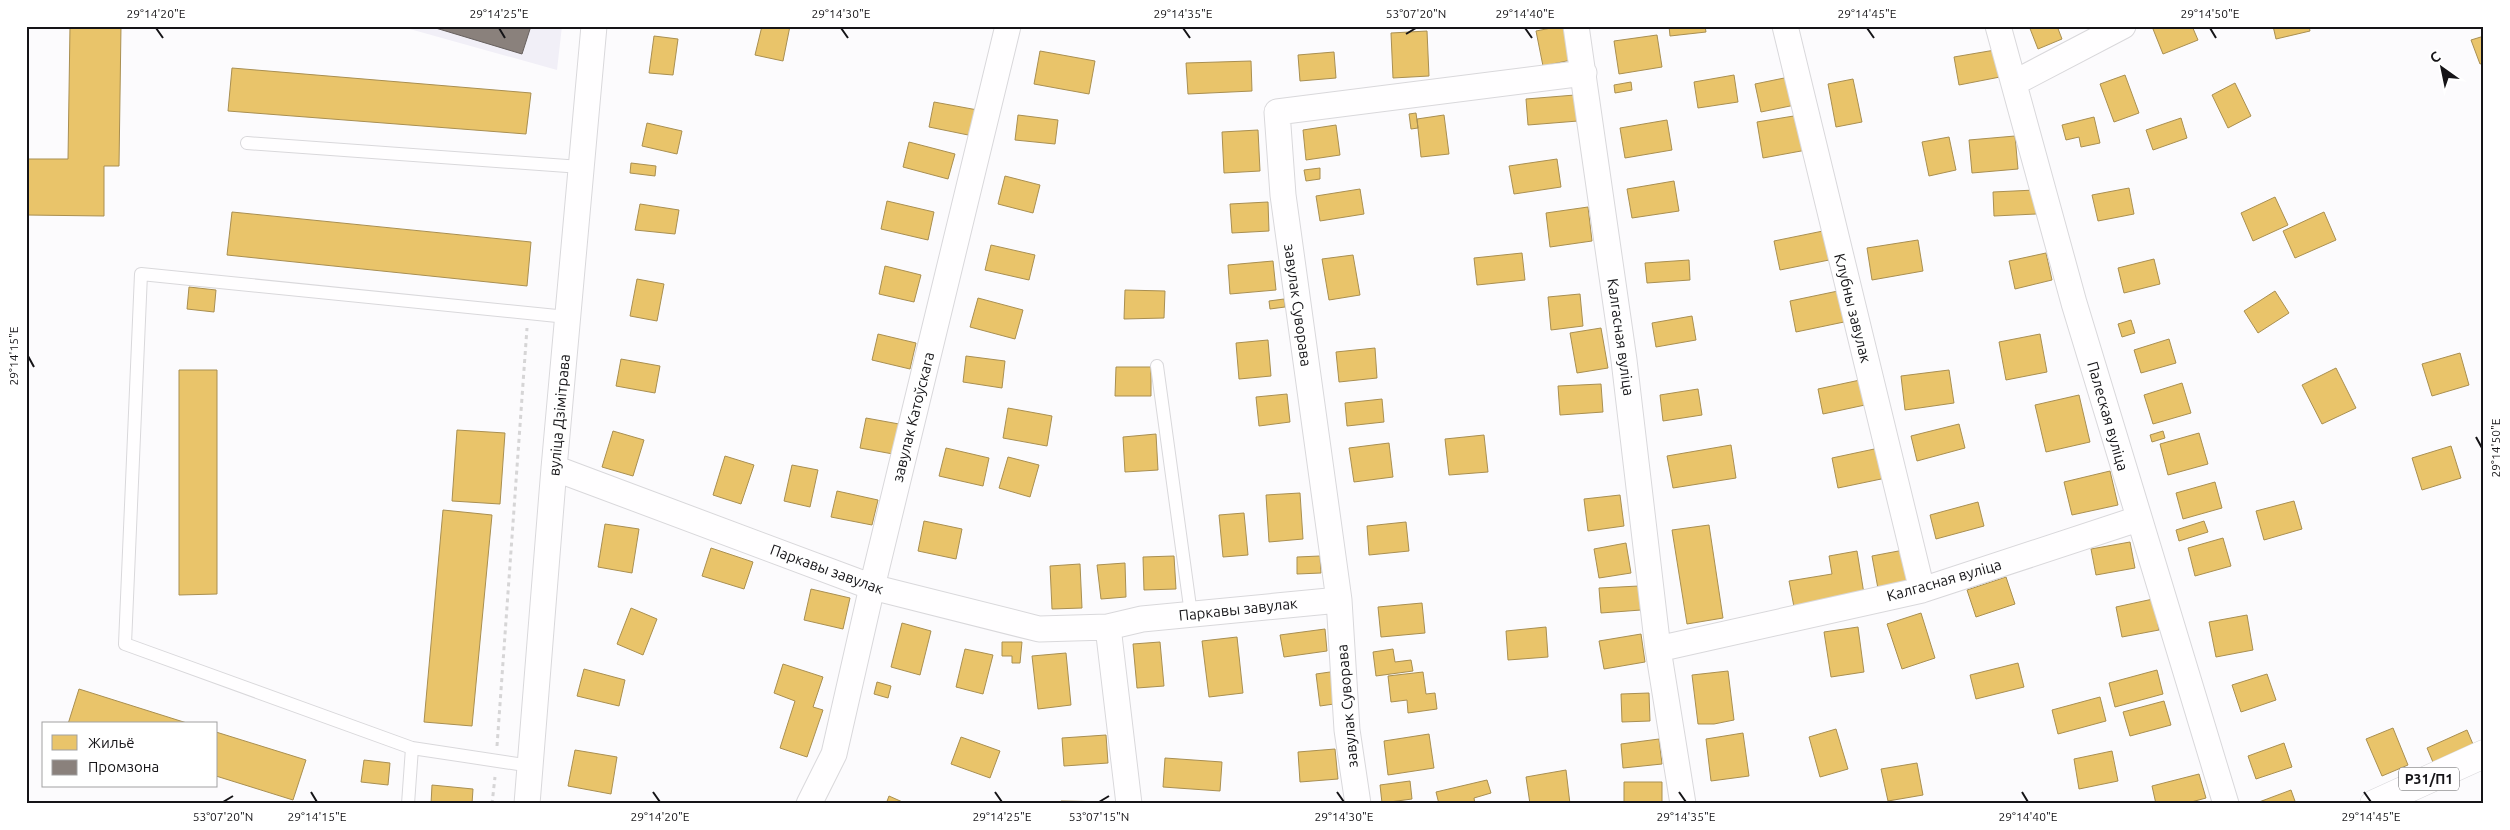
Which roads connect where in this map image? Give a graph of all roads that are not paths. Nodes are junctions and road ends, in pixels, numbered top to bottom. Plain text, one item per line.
1 (594, 26) edge
2 (1008, 26) edge
3 (1576, 26) edge
4 (1785, 26) edge
5 (1998, 26) edge
6 (2123, 26) edge
7 (1584, 74) junction
8 (2014, 83) junction
9 (247, 143) dead end
10 (581, 167) junction
11 (567, 317) junction
12 (1158, 366) dead end
13 (554, 468) junction
14 (2138, 519) junction
15 (872, 587) junction
16 (1922, 590) junction
17 (1339, 600) junction
18 (1191, 614) junction
19 (1108, 627) junction
20 (1658, 649) junction
21 (412, 748) junction
22 (2484, 754) edge
23 (531, 766) junction
24 (408, 804) edge
25 (527, 804) edge
26 (809, 804) edge
27 (1129, 804) edge
28 (1358, 804) edge
29 (1683, 804) edge
30 (2226, 804) edge
31 (2374, 804) edge

1 - 10 street, вуліца Дзімітрава
2 - 15 street, завулак Катоўскага
3 - 7 street, Калгасная вуліца
4 - 16 street, Клубны завулак
5 - 8 street, Палеская вуліца
6 - 8 street
7 - 17 street, завулак Суворава
7 - 20 street, Калгасная вуліца
8 - 14 street, Палеская вуліца
9 - 10 lane
10 - 11 street, вуліца Дзімітрава
11 - 13 street, вуліца Дзімітрава
11 - 21 lane
12 - 18 lane
13 - 15 street, Паркавы завулак
13 - 23 street, вуліца Дзімітрава
14 - 16 street, Калгасная вуліца
14 - 30 street, Палеская вуліца
15 - 19 street, Паркавы завулак
15 - 26 street, завулак Катоўскага
16 - 20 street, Калгасная вуліца
17 - 18 street, Паркавы завулак
17 - 28 street, завулак Суворава
18 - 19 street, Паркавы завулак
19 - 27 street
20 - 29 street, Калгасная вуліца
21 - 23 lane
21 - 24 lane
22 - 31 main road, Р31/П1
23 - 25 street, вуліца Дзімітрава

